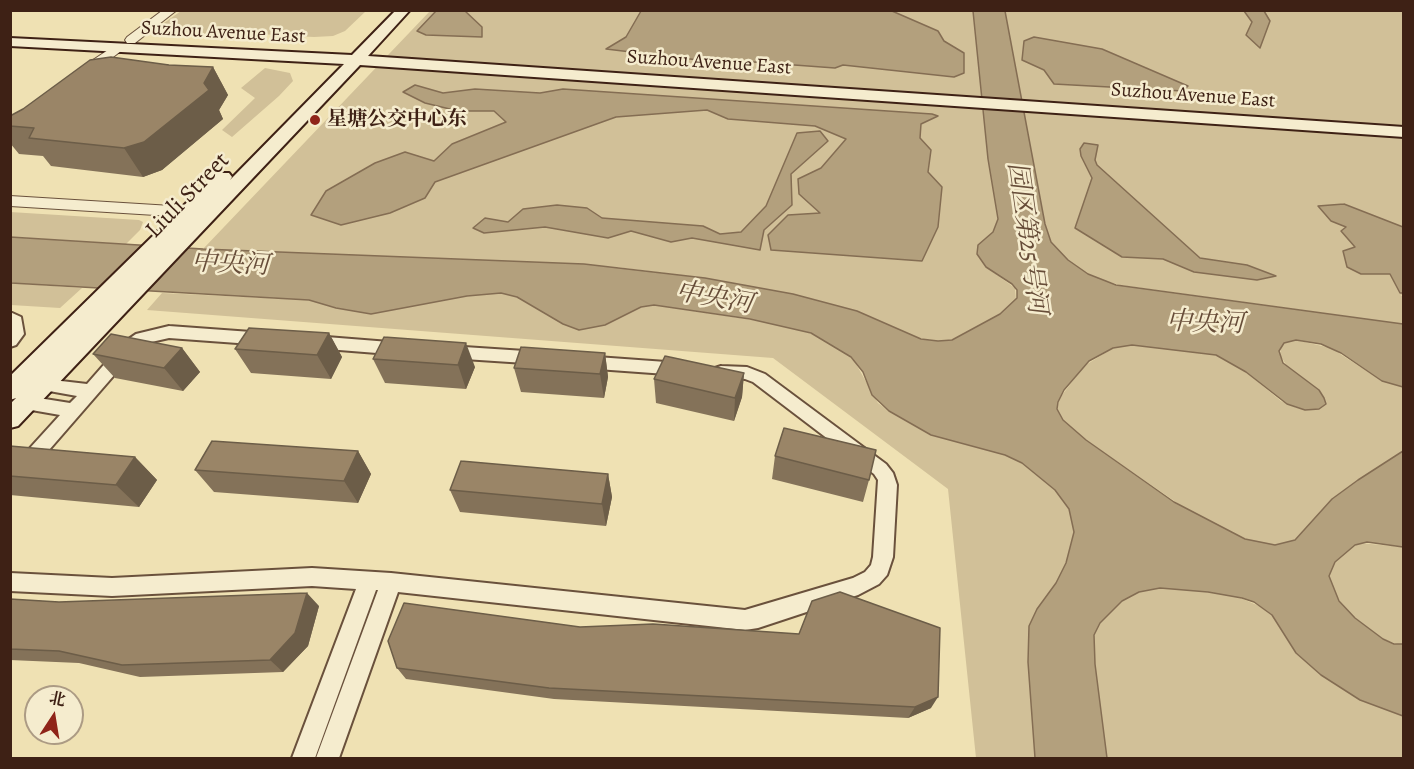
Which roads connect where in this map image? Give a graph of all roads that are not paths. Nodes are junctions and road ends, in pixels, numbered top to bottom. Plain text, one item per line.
1 (165, 10) edge
2 (171, 10) edge
3 (388, 10) edge
4 (404, 10) edge
5 (10, 34) edge
6 (10, 42) edge
7 (124, 43) junction
8 (352, 55) junction
9 (75, 79) edge
10 (1026, 102) junction
11 (1404, 123) edge
12 (1404, 132) edge
13 (10, 201) edge
14 (189, 212) junction
15 (210, 214) junction
16 (10, 317) edge
17 (10, 341) edge
18 (44, 385) junction
19 (91, 391) junction
20 (18, 397) edge
21 (74, 410) junction
22 (10, 419) edge
23 (10, 483) edge
24 (369, 581) junction
25 (10, 582) edge
26 (391, 582) junction
27 (303, 759) edge
28 (328, 759) edge

1 - 7 street
2 - 7 street
3 - 8 main road, Liuli Street
4 - 8 main road, Liuli Street
5 - 7 main road, Suzhou Avenue East
6 - 7 main road, Suzhou Avenue East
7 - 8 main road, Suzhou Avenue East
7 - 9 street
8 - 10 main road, Suzhou Avenue East
8 - 14 main road, Liuli Street
8 - 15 main road, Liuli Street
10 - 11 main road, Suzhou Avenue East
10 - 12 main road, Suzhou Avenue East
13 - 14 street
14 - 15 street
14 - 20 main road, Liuli Street
15 - 18 main road, Liuli Street
16 - 17 street
18 - 19 street
18 - 20 main road, Liuli Street
19 - 21 street
19 - 26 street
20 - 21 street
20 - 22 main road, Liuli Street
21 - 23 street
24 - 25 street
24 - 26 street
24 - 27 street
26 - 28 street

